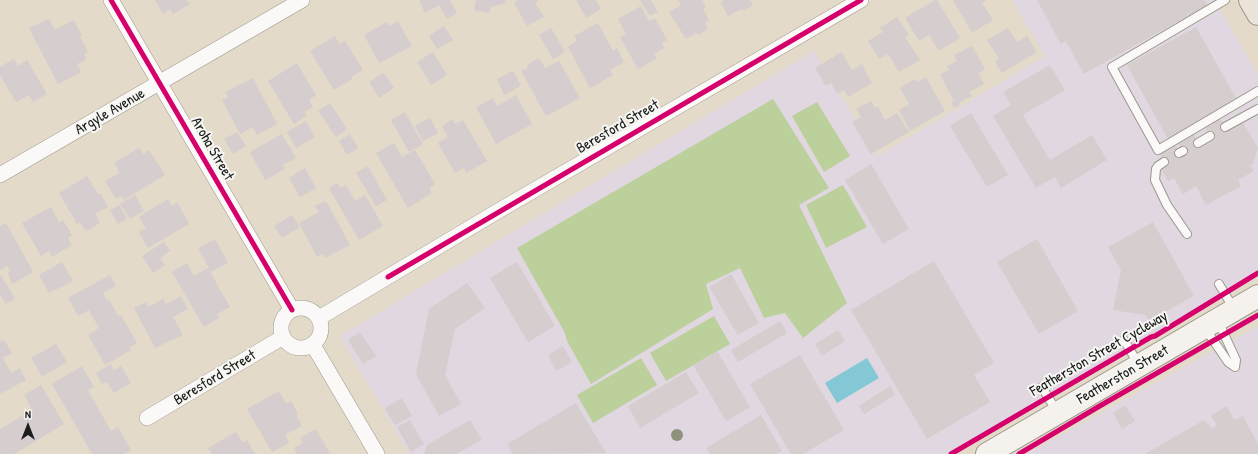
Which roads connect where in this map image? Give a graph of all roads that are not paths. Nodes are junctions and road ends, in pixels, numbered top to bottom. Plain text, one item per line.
1 (111, 0) edge
2 (302, 0) edge
3 (861, 0) edge
4 (1225, 0) edge
5 (1250, 0) edge
6 (1258, 14) edge
7 (160, 84) junction
8 (1258, 91) edge
9 (1258, 109) edge
10 (1225, 127) dead end
11 (1210, 136) dead end
12 (1198, 142) dead end
13 (1164, 162) dead end
14 (0, 176) edge
15 (1186, 234) dead end
16 (1219, 284) dead end
17 (1258, 296) edge
18 (292, 310) junction
19 (319, 318) junction
20 (1219, 319) junction
21 (283, 337) junction
22 (1124, 340) dead end
23 (313, 345) junction
24 (1139, 366) junction
25 (1042, 387) dead end
26 (1057, 413) junction
27 (147, 418) dead end
28 (377, 454) edge
29 (987, 454) edge

1 - 7 street, Aroha Street
2 - 7 street, Argyle Avenue
3 - 19 street, Beresford Street
4 - 8 lane
5 - 6 highway
7 - 14 street, Argyle Avenue
7 - 18 street, Aroha Street
9 - 10 lane
11 - 12 lane
13 - 15 lane
16 - 20 lane
17 - 20 main road, Featherston Street
18 - 19 street
18 - 21 street
19 - 23 street
20 - 20 lane
20 - 24 main road, Featherston Street
21 - 23 street
21 - 27 street, Beresford Street
22 - 24 lane
23 - 28 street
24 - 26 main road, Featherston Street
25 - 26 lane
26 - 29 main road, Featherston Street

